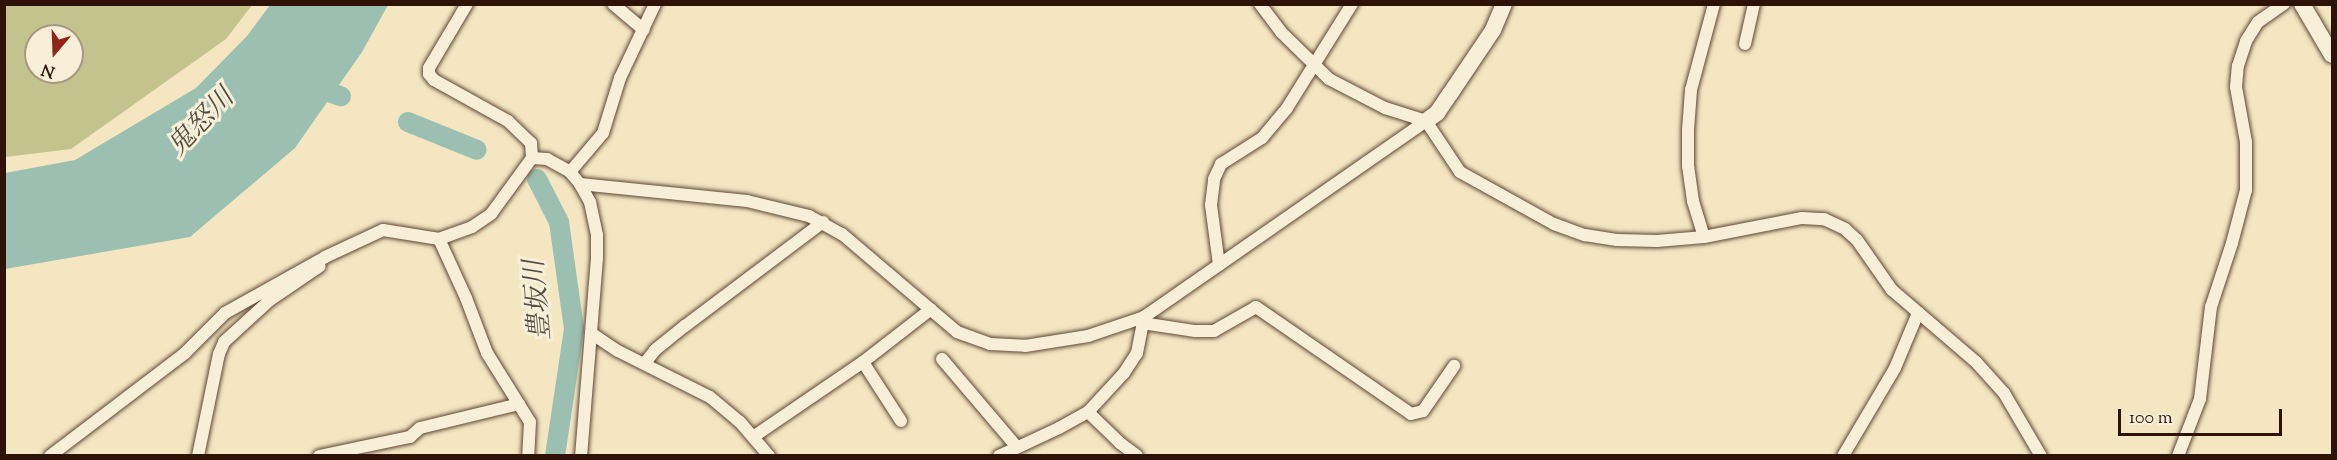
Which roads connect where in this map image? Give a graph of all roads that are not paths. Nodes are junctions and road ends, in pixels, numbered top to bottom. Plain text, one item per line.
1 (467, 4) edge
2 (612, 4) edge
3 (655, 4) edge
4 (1260, 4) edge
5 (1352, 4) edge
6 (1504, 4) edge
7 (1714, 4) edge
8 (1754, 4) edge
9 (2284, 4) edge
10 (2301, 4) edge
11 (644, 30) junction
12 (1745, 44) dead end
13 (2332, 55) edge
14 (1313, 66) junction
15 (1426, 121) junction
16 (529, 162) junction
17 (570, 172) junction
18 (580, 184) junction
19 (823, 222) junction
20 (1704, 237) junction
21 (439, 239) junction
22 (325, 257) junction
23 (1219, 265) junction
24 (931, 309) junction
25 (1918, 313) junction
26 (1143, 320) junction
27 (591, 333) junction
28 (942, 359) dead end
29 (863, 362) junction
30 (645, 363) junction
31 (1454, 366) dead end
32 (519, 404) junction
33 (1088, 412) junction
34 (901, 421) dead end
35 (753, 437) junction
36 (1017, 447) junction
37 (50, 456) edge
38 (198, 456) edge
39 (319, 456) edge
40 (528, 456) edge
41 (581, 456) edge
42 (769, 456) edge
43 (999, 456) edge
44 (1137, 456) edge
45 (1844, 456) edge
46 (2041, 456) edge
47 (2178, 456) edge

1 - 16 street
2 - 11 street
3 - 11 street
4 - 14 street
5 - 14 street
6 - 15 street
7 - 20 street
8 - 12 street
9 - 47 street
10 - 13 street
11 - 17 street
14 - 15 street
14 - 23 street
15 - 20 street
15 - 23 street
16 - 17 street
16 - 21 street
17 - 18 street
18 - 19 street
18 - 27 street
19 - 24 street
19 - 30 street
20 - 25 street
21 - 22 street
21 - 32 street
22 - 37 street
22 - 38 street
23 - 26 street
24 - 26 street
24 - 29 street
25 - 45 street
25 - 46 street
26 - 31 street
26 - 33 street
27 - 30 street
27 - 41 street
28 - 36 street
29 - 34 street
29 - 35 street
30 - 35 street
32 - 39 street
32 - 40 street
33 - 36 street
33 - 44 street
35 - 42 street
36 - 43 street

